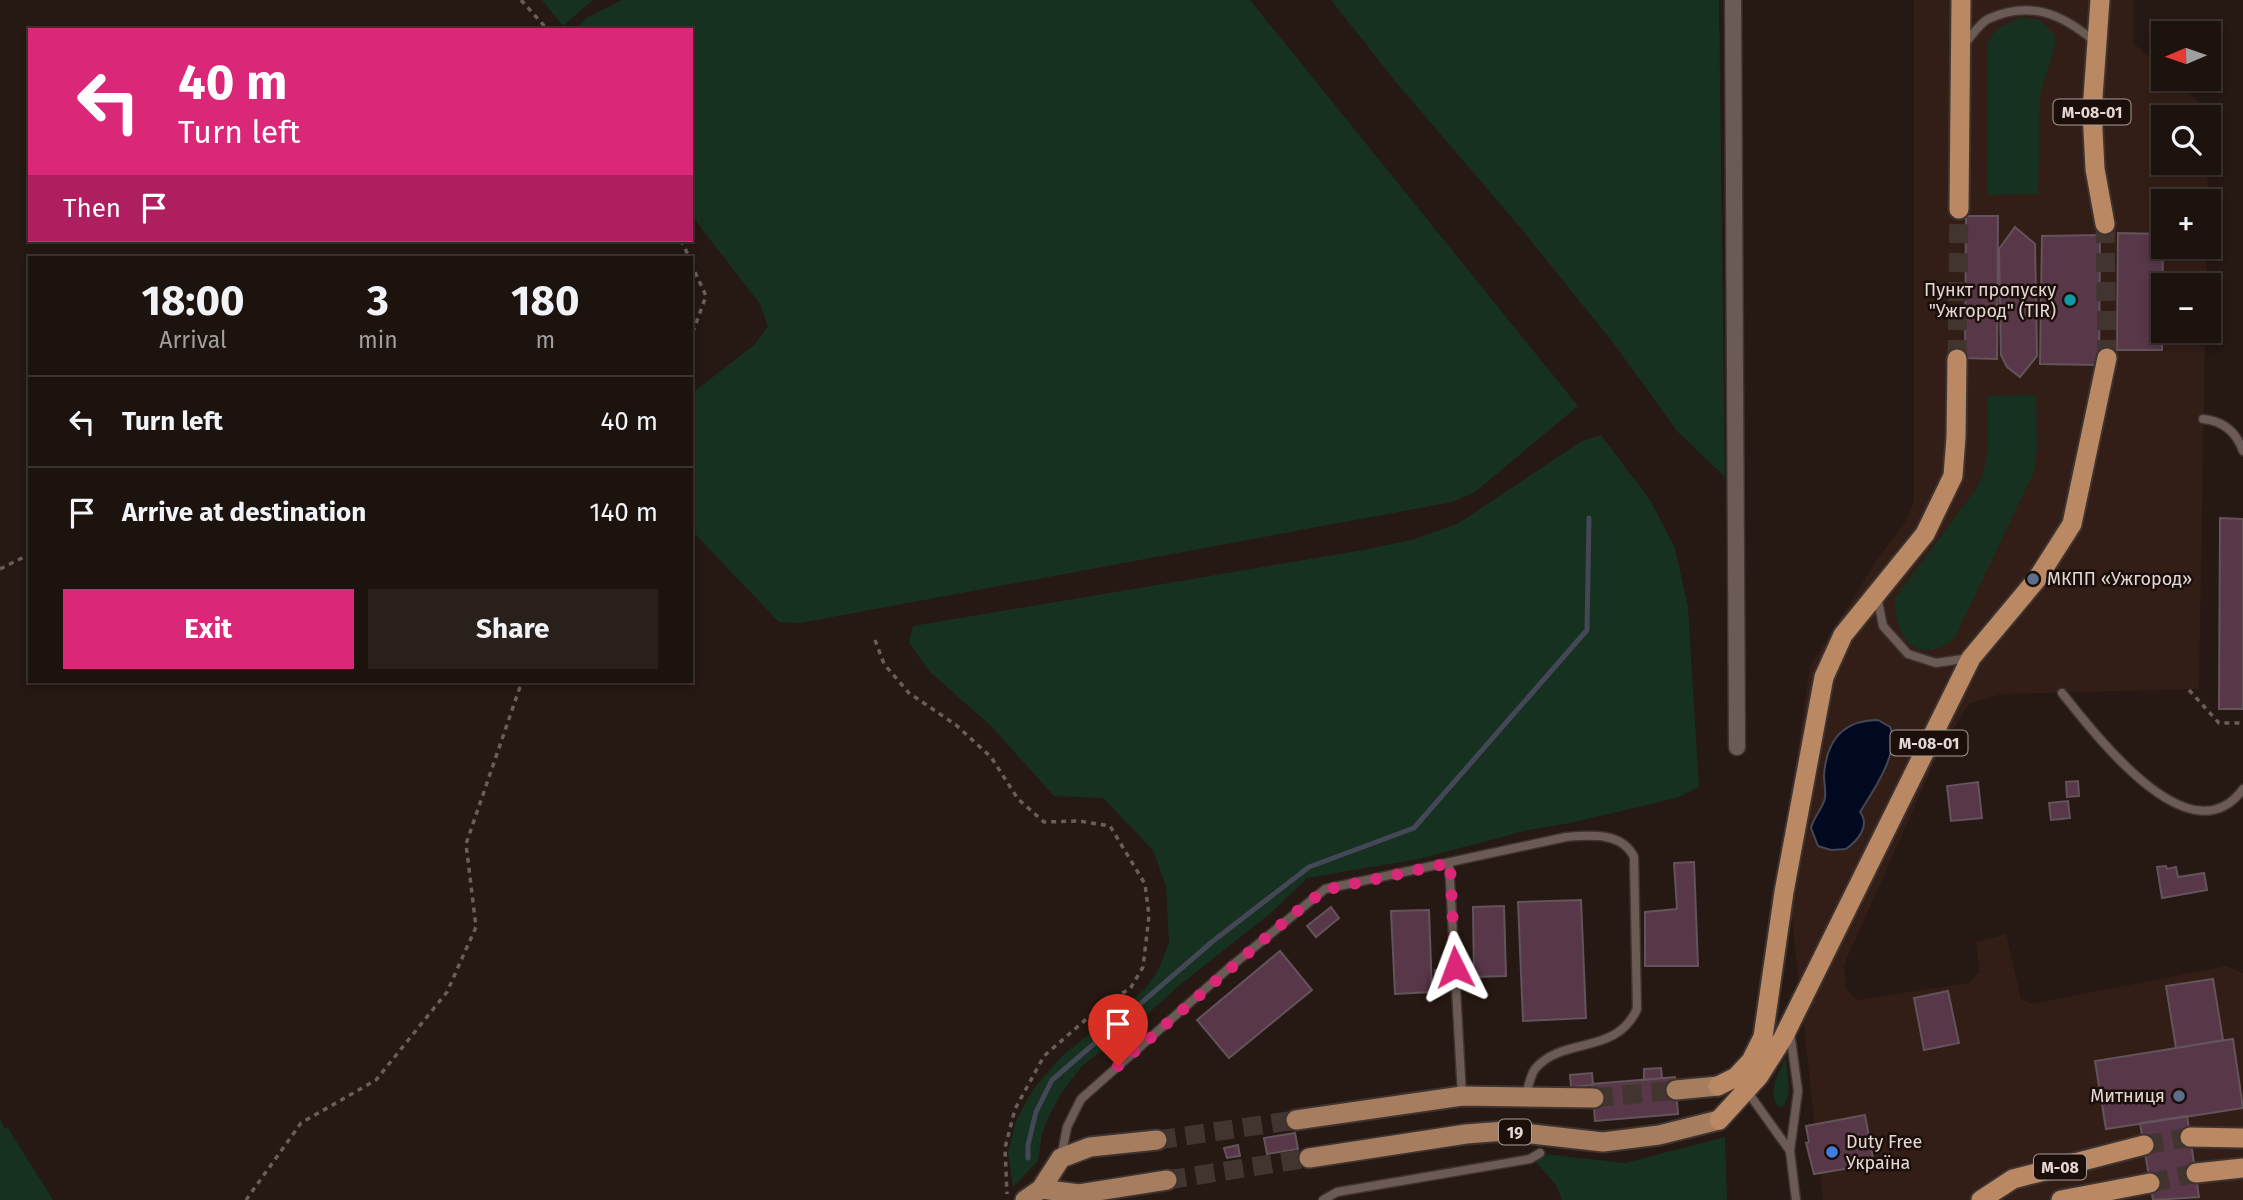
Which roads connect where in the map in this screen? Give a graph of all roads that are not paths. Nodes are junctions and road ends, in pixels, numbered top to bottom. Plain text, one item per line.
1 (1733, 0) edge
2 (1961, 0) edge
3 (2100, 0) edge
4 (2096, 43) junction
5 (1960, 49) junction
6 (1959, 209) tunnel mouth
7 (2105, 223) tunnel mouth
8 (2107, 358) tunnel mouth
9 (1957, 359) tunnel mouth
10 (2203, 418) dead end
11 (2243, 451) edge
12 (1877, 593) junction
13 (1971, 658) junction
14 (2062, 693) dead end
15 (1737, 747) dead end
16 (2243, 789) edge
17 (1450, 863) junction
18 (1790, 1025) junction
19 (1718, 1086) joint
20 (1676, 1090) tunnel mouth
21 (1746, 1090) junction
22 (1462, 1096) junction
23 (1526, 1096) junction
24 (1594, 1098) tunnel mouth
25 (1720, 1120) joint
26 (1296, 1121) tunnel mouth
27 (2190, 1137) tunnel mouth
28 (2243, 1138) edge
29 (1157, 1140) tunnel mouth
30 (2144, 1145) tunnel mouth
31 (1790, 1151) junction
32 (1540, 1153) dead end
33 (1061, 1158) junction
34 (1309, 1158) tunnel mouth
35 (2243, 1168) edge
36 (2196, 1173) tunnel mouth
37 (1167, 1181) tunnel mouth
38 (2150, 1183) tunnel mouth
39 (1033, 1194) edge
40 (1323, 1200) edge
41 (1796, 1200) edge
42 (1981, 1200) edge
43 (2061, 1200) edge

1 - 15 street
2 - 5 highway
3 - 4 highway, М-08-01
4 - 5 lane
4 - 7 highway, М-08-01
5 - 6 highway
8 - 13 highway, М-08-01
9 - 12 highway
10 - 11 lane
12 - 13 lane
12 - 19 highway
13 - 18 highway, М-08-01
14 - 16 lane
17 - 22 lane
17 - 23 lane
17 - 33 lane
18 - 21 highway, М-08-01
18 - 31 lane
19 - 20 main road
21 - 25 highway, М-08-01
21 - 31 lane
22 - 23 main road, 19
22 - 26 main road, 19
23 - 24 main road, 19
25 - 34 main road, 19
27 - 28 highway
29 - 33 main road
30 - 42 highway, М-08
31 - 41 lane
32 - 40 lane
33 - 39 main road
35 - 36 highway
37 - 39 main road
38 - 43 highway, М-08

